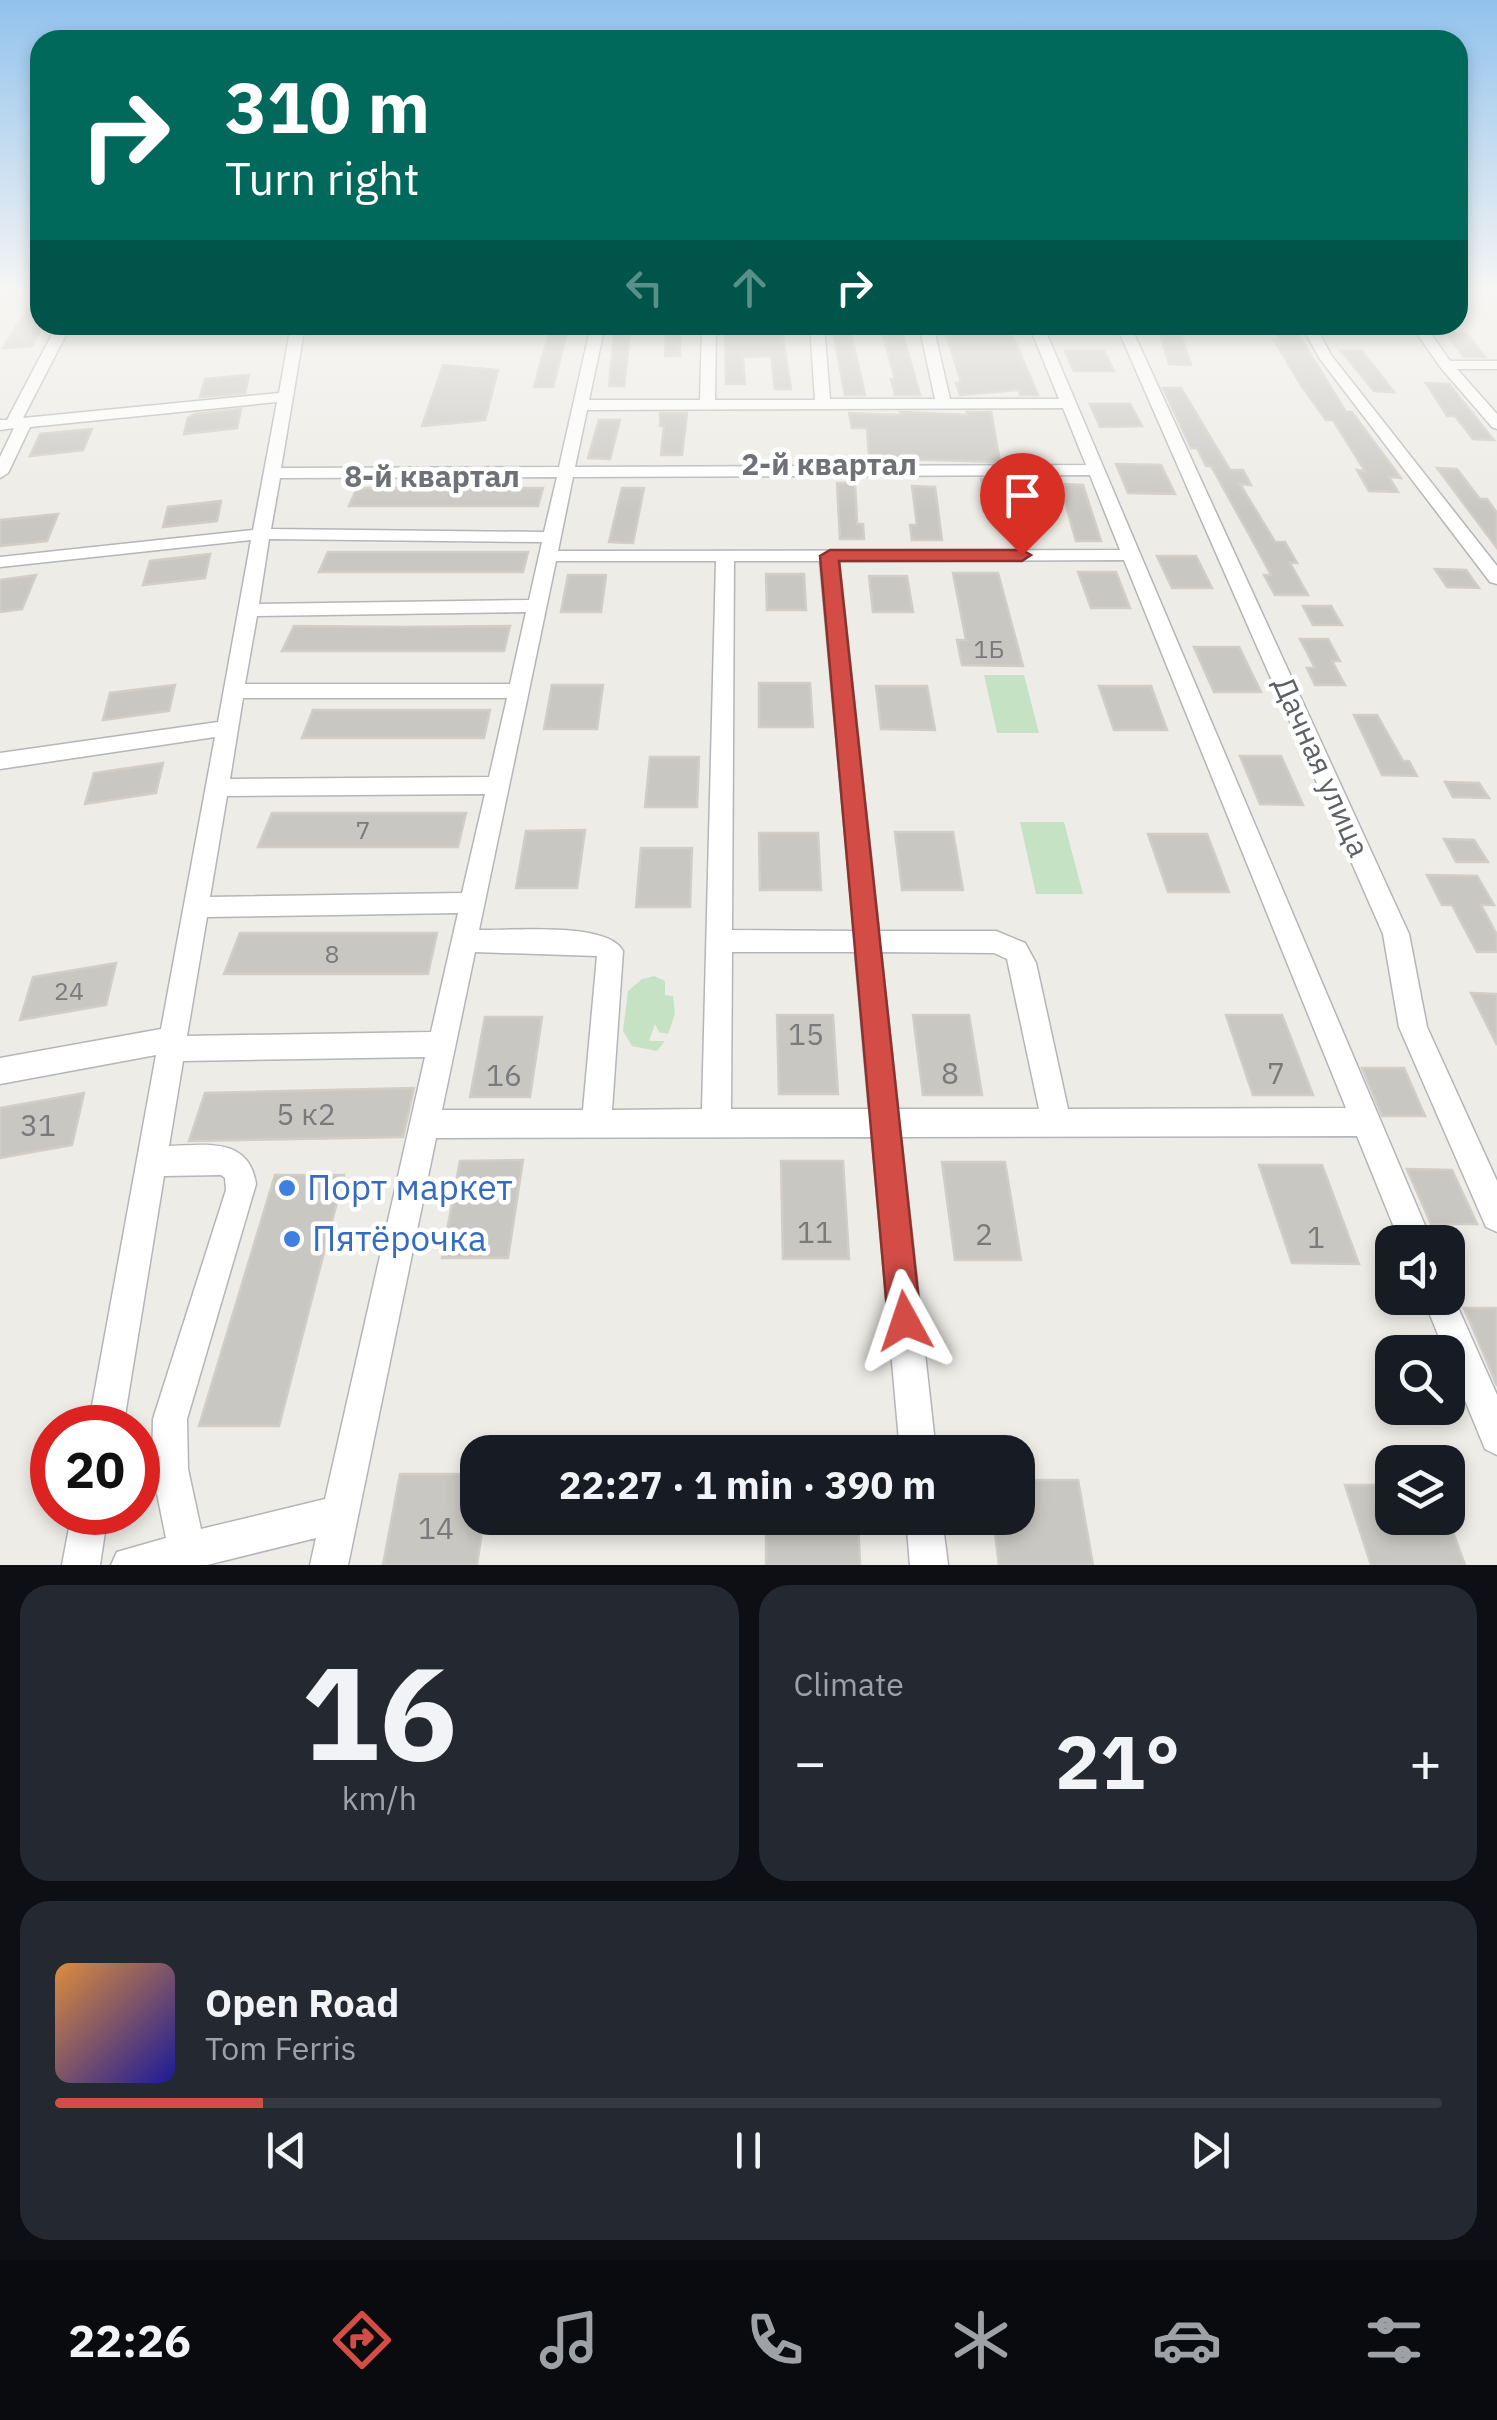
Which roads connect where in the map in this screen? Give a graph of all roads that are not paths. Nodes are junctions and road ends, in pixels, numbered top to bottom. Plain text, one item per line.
1 (42, 367) edge
2 (290, 367) edge
3 (589, 367) edge
4 (708, 367) edge
5 (820, 367) edge
6 (936, 367) edge
7 (1054, 367) edge
8 (1142, 367) edge
9 (1333, 367) edge
10 (1447, 367) edge
11 (285, 397) junction
12 (1069, 403) junction
13 (823, 404) junction
14 (944, 404) junction
15 (580, 405) junction
16 (706, 405) junction
17 (13, 424) edge
18 (1497, 424) edge
19 (1096, 470) junction
20 (566, 472) junction
21 (0, 473) edge
22 (272, 473) junction
23 (261, 534) junction
24 (550, 547) junction
25 (1132, 555) junction
26 (725, 556) junction
27 (830, 556) junction
28 (0, 562) edge
29 (1497, 578) edge
30 (537, 606) junction
31 (248, 610) junction
32 (234, 691) junction
33 (518, 691) junction
34 (227, 728) junction
35 (0, 761) edge
36 (498, 786) junction
37 (217, 788) junction
38 (472, 903) junction
39 (196, 908) junction
40 (464, 941) junction
41 (719, 941) junction
42 (868, 942) junction
43 (172, 1044) junction
44 (442, 1044) junction
45 (0, 1071) edge
46 (1056, 1122) junction
47 (1366, 1122) junction
48 (716, 1123) junction
49 (886, 1123) junction
50 (424, 1124) junction
51 (596, 1124) junction
52 (151, 1161) junction
53 (1486, 1166) edge
54 (1497, 1216) edge
55 (1409, 1225) edge
56 (1446, 1315) edge
57 (108, 1405) edge
58 (916, 1435) edge
59 (1497, 1437) edge
60 (340, 1514) junction
61 (86, 1535) edge
62 (926, 1535) edge
63 (187, 1551) junction
64 (80, 1565) edge
65 (130, 1565) edge
66 (328, 1565) edge
67 (929, 1565) edge

1 - 17 street
2 - 11 street
3 - 15 street
4 - 16 street
5 - 13 street
6 - 14 street
7 - 12 street
8 - 53 street, Дачная улица
9 - 29 street
10 - 18 street
11 - 17 street
11 - 22 street
12 - 14 street
12 - 19 street
13 - 14 street
13 - 16 street
15 - 16 street
15 - 20 street
17 - 21 street
19 - 20 street
19 - 25 street
20 - 22 street
20 - 24 street
22 - 23 street
23 - 24 street
23 - 28 street
23 - 31 street
24 - 26 street
24 - 30 street
25 - 27 street
25 - 47 street
26 - 27 street
26 - 41 street
27 - 42 street
30 - 31 street
30 - 33 street
31 - 32 street
32 - 33 street
32 - 34 street
33 - 36 street
34 - 35 street
34 - 37 street
36 - 37 street
36 - 38 street
37 - 39 street
38 - 39 street
38 - 40 street
39 - 43 street
40 - 44 street
40 - 51 street
41 - 42 street
41 - 48 street
42 - 46 street
42 - 49 street
43 - 44 street
43 - 45 street
43 - 52 street
44 - 50 street
46 - 47 street
46 - 49 street
47 - 55 street
48 - 49 street
48 - 51 street
49 - 58 street
50 - 51 street
50 - 60 street
52 - 57 street
52 - 63 street
53 - 54 street, Дачная улица
56 - 59 street
60 - 63 street
60 - 66 street
61 - 64 street
62 - 67 street
63 - 65 street

